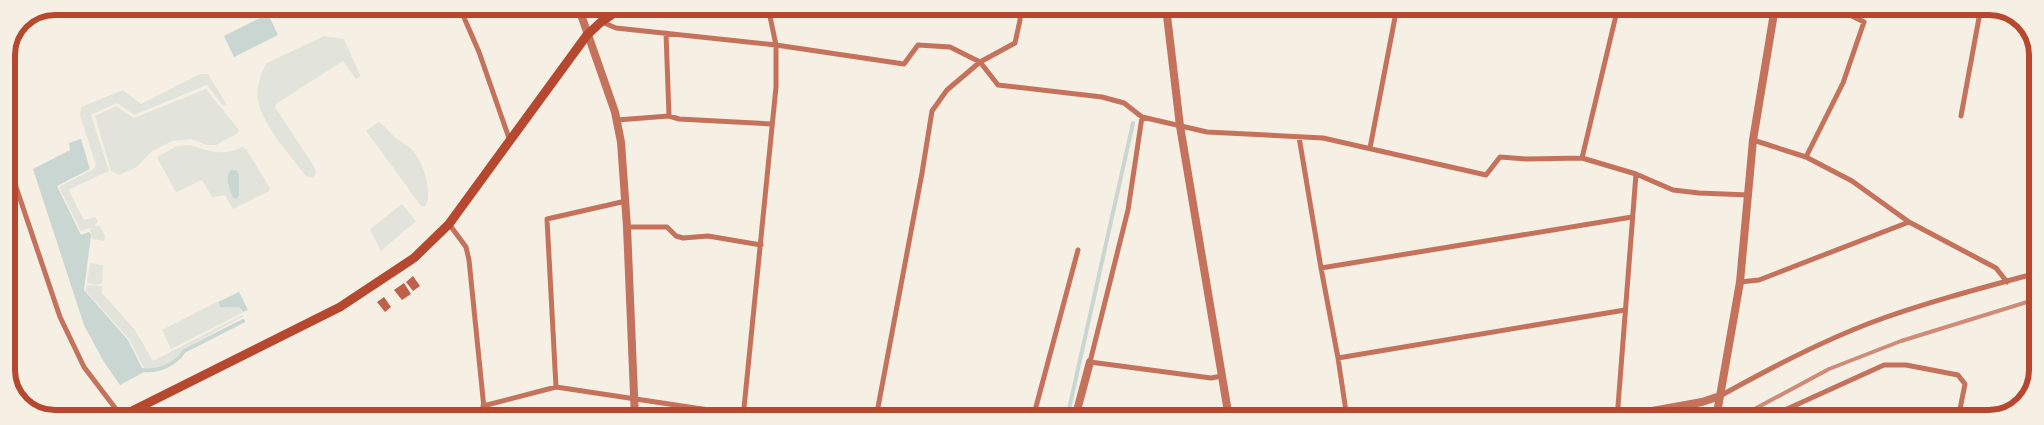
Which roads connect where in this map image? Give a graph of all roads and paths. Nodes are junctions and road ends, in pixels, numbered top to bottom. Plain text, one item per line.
1 (463, 15) edge
2 (581, 15) edge
3 (610, 15) edge
4 (770, 15) edge
5 (1020, 15) edge
6 (1167, 15) edge
7 (1395, 15) edge
8 (1616, 15) edge
9 (1774, 15) edge
10 (1850, 15) edge
11 (1979, 15) edge
12 (600, 22) junction
13 (666, 33) junction
14 (587, 35) junction
15 (776, 45) junction
16 (980, 62) junction
17 (670, 116) junction
18 (1961, 116) dead end
19 (1142, 117) junction
20 (617, 120) junction
21 (772, 124) junction
22 (1180, 126) junction
23 (1299, 137) junction
24 (1753, 140) junction
25 (510, 141) junction
26 (1371, 143) junction
27 (1806, 156) junction
28 (1582, 158) junction
29 (1636, 174) junction
30 (15, 181) edge
31 (1749, 195) junction
32 (626, 201) junction
33 (1632, 217) junction
34 (1909, 222) junction
35 (449, 224) junction
36 (627, 226) junction
37 (761, 245) junction
38 (1078, 250) dead end
39 (1321, 268) junction
40 (2029, 275) edge
41 (1740, 282) junction
42 (2007, 282) junction
43 (1625, 310) junction
44 (1338, 358) junction
45 (1090, 362) junction
46 (1222, 376) junction
47 (556, 387) junction
48 (1720, 396) junction
49 (635, 400) junction
50 (483, 406) junction
51 (116, 410) edge
52 (135, 410) edge
53 (484, 410) edge
54 (635, 410) edge
55 (699, 410) edge
56 (744, 410) edge
57 (878, 410) edge
58 (1035, 410) edge
59 (1077, 410) edge
60 (1228, 410) edge
61 (1346, 410) edge
62 (1619, 410) edge
63 (1655, 410) edge
64 (1718, 410) edge
65 (1785, 410) edge
66 (1960, 410) edge

1 - 25 street
2 - 14 street
3 - 12 main road
4 - 15 street
5 - 16 street
6 - 22 street
7 - 26 street
8 - 28 street
9 - 24 street
10 - 27 street
11 - 18 street
12 - 13 street
12 - 14 main road
13 - 15 street
13 - 17 street
14 - 20 street
14 - 25 main road
15 - 16 street
15 - 21 street
16 - 19 street
16 - 57 street
17 - 20 street
17 - 21 street
19 - 22 street
19 - 45 street
20 - 32 street
21 - 37 street
22 - 23 street
22 - 46 street
23 - 26 street
23 - 39 street
24 - 27 street
24 - 31 street
25 - 35 main road
26 - 28 street
27 - 34 street
28 - 29 street
29 - 31 street
29 - 33 street
30 - 51 street
31 - 41 street
32 - 36 street
32 - 47 street
33 - 39 street
33 - 43 street
34 - 41 street
34 - 42 street
35 - 50 street
35 - 52 main road
36 - 37 street
36 - 49 street
37 - 56 street
38 - 58 street
39 - 44 street
40 - 42 street
41 - 48 street
42 - 48 street
43 - 44 street
43 - 62 street
44 - 61 street
45 - 46 street
45 - 59 street
46 - 60 street
47 - 49 street
47 - 50 street
48 - 63 street
48 - 64 street
49 - 54 street
49 - 55 street
50 - 53 street
65 - 66 street

